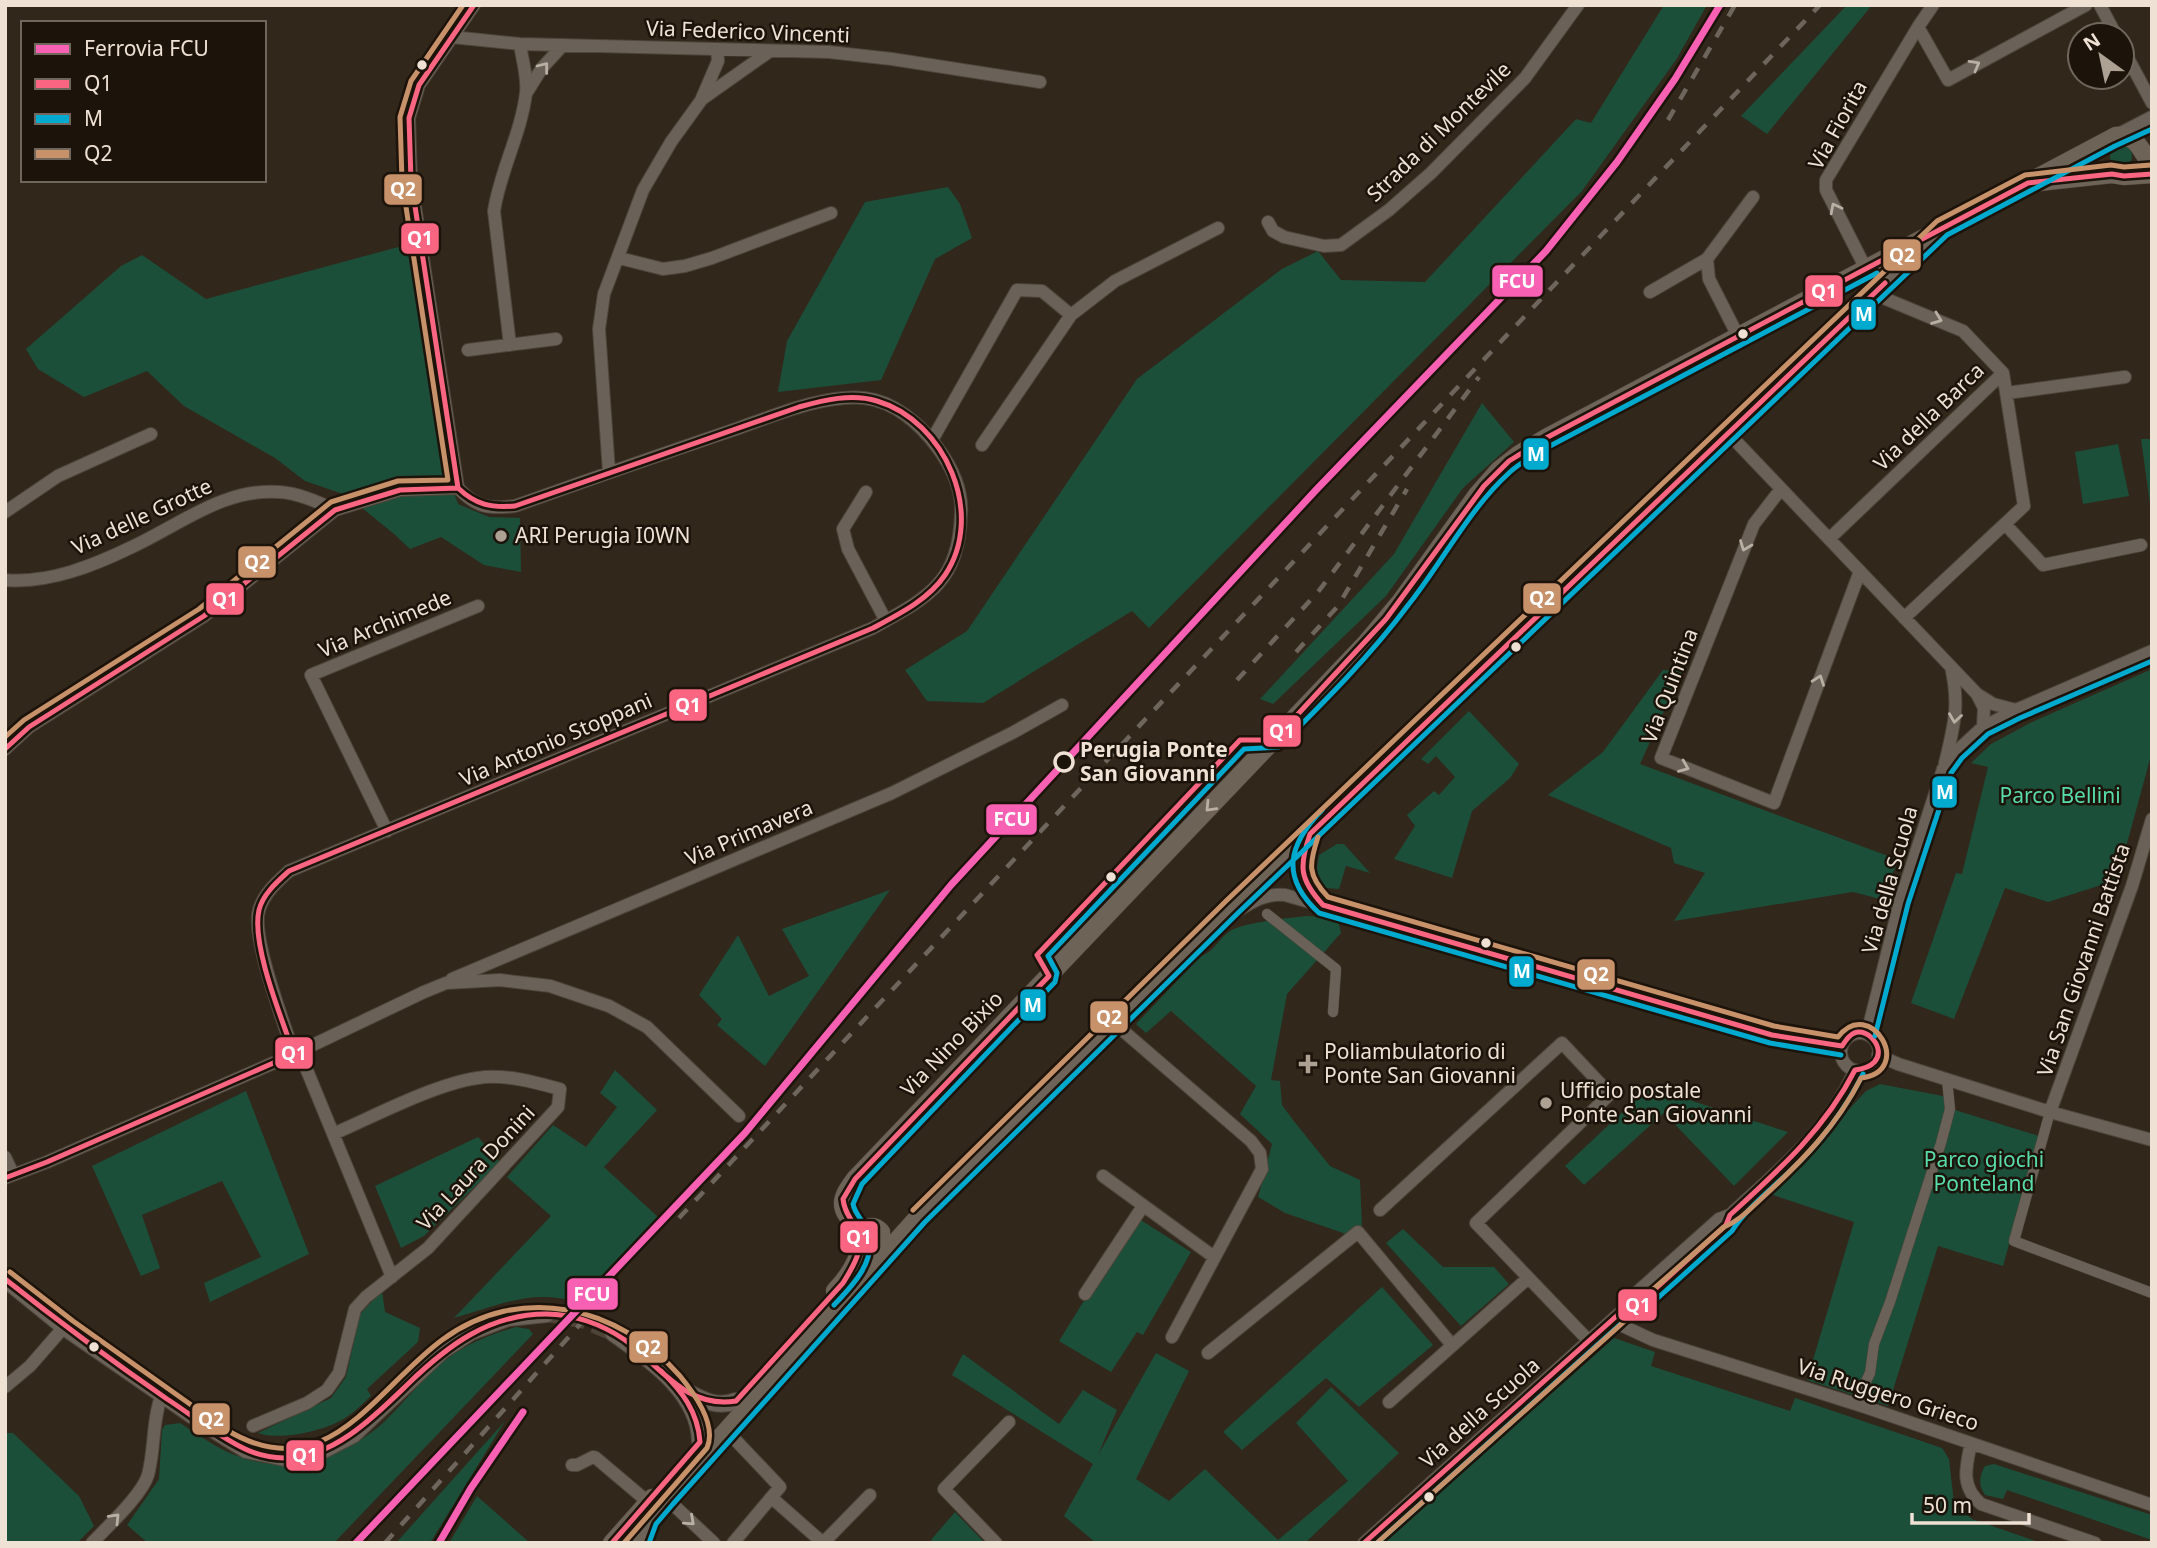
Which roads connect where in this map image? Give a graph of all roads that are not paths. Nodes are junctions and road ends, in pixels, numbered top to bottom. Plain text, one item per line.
1 (474, 5) edge
2 (1578, 5) edge
3 (1933, 5) edge
4 (2086, 5) edge
5 (2100, 5) edge
6 (2109, 21) edge
7 (1918, 27) junction
8 (452, 37) junction
9 (520, 44) junction
10 (563, 45) junction
11 (717, 50) junction
12 (773, 50) junction
13 (2136, 73) edge
14 (1040, 82) dead end
15 (527, 92) junction
16 (702, 99) junction
17 (2152, 103) edge
18 (2149, 120) edge
19 (2114, 138) junction
20 (2144, 155) edge
21 (2121, 174) junction
22 (2152, 174) edge
23 (2028, 183) junction
24 (1753, 197) dead end
25 (831, 213) dead end
26 (1268, 222) dead end
27 (1218, 228) dead end
28 (1942, 228) junction
29 (619, 258) junction
30 (1707, 259) junction
31 (1870, 283) junction
32 (1650, 292) dead end
33 (1070, 315) junction
34 (1738, 336) junction
35 (556, 339) dead end
36 (510, 345) junction
37 (468, 350) dead end
38 (2003, 373) junction
39 (2125, 377) dead end
40 (2007, 393) junction
41 (1728, 433) junction
42 (151, 434) dead end
43 (932, 440) junction
44 (982, 445) dead end
45 (609, 472) junction
46 (458, 488) junction
47 (1781, 489) junction
48 (866, 492) dead end
49 (335, 510) junction
50 (5, 512) edge
51 (2005, 524) junction
52 (1829, 539) junction
53 (2141, 545) dead end
54 (1860, 571) junction
55 (5, 580) edge
56 (478, 606) dead end
57 (1905, 618) junction
58 (886, 621) junction
59 (2152, 651) edge
60 (1951, 667) junction
61 (1977, 694) junction
62 (1062, 705) dead end
63 (2016, 710) junction
64 (1983, 727) junction
65 (5, 749) edge
66 (1943, 769) junction
67 (2152, 820) edge
68 (387, 831) junction
69 (1310, 834) junction
70 (1323, 905) junction
71 (1267, 914) dead end
72 (1199, 940) junction
73 (446, 983) junction
74 (1333, 1012) dead end
75 (1114, 1023) junction
76 (1867, 1034) junction
77 (1842, 1046) junction
78 (297, 1052) junction
79 (1878, 1055) junction
80 (1855, 1070) junction
81 (1947, 1080) junction
82 (2050, 1112) junction
83 (739, 1116) dead end
84 (334, 1134) junction
85 (2152, 1140) edge
86 (5, 1157) edge
87 (9, 1176) edge
88 (1103, 1176) dead end
89 (1143, 1206) junction
90 (1380, 1210) dead end
91 (919, 1216) junction
92 (870, 1242) junction
93 (1214, 1257) junction
94 (392, 1277) junction
95 (5, 1279) edge
96 (1527, 1279) junction
97 (856, 1284) junction
98 (2152, 1293) edge
99 (1085, 1294) dead end
100 (547, 1314) tunnel mouth
101 (1617, 1317) junction
102 (64, 1327) junction
103 (613, 1333) tunnel mouth
104 (1172, 1337) dead end
105 (1589, 1341) junction
106 (1452, 1345) junction
107 (1209, 1353) dead end
108 (677, 1386) junction
109 (5, 1387) edge
110 (162, 1394) junction
111 (736, 1401) junction
112 (1389, 1402) dead end
113 (1855, 1404) junction
114 (1009, 1422) dead end
115 (253, 1426) dead end
116 (726, 1430) junction
117 (700, 1442) junction
118 (1971, 1443) junction
119 (572, 1465) dead end
120 (870, 1495) dead end
121 (772, 1498) junction
122 (657, 1500) junction
123 (2152, 1505) edge
124 (92, 1543) edge
125 (612, 1543) edge
126 (640, 1543) edge
127 (714, 1543) edge
128 (733, 1543) edge
129 (823, 1543) edge
130 (996, 1543) edge
131 (1364, 1543) edge
132 (2095, 1543) edge

1 - 8 street
2 - 26 street, Strada di Montevile
3 - 7 street, Via Fiorita
7 -> 4 street
5 - 6 street
31 -> 7 street, Via Fiorita
8 - 9 street, Via Federico Vincenti
8 - 46 street
9 - 10 street, Via Federico Vincenti
9 - 15 street
10 - 11 street, Via Federico Vincenti
15 -> 10 street
11 - 12 street, Via Federico Vincenti
11 - 16 street
12 - 14 street, Via Federico Vincenti
12 - 16 street
13 - 17 street
15 - 36 street
16 - 29 street
18 - 19 street
18 - 20 street
19 - 20 main road
19 - 21 main road
19 - 23 main road, Via Nino Bixio
20 - 21 main road
21 - 22 main road
21 - 23 main road
23 - 28 main road, Via Nino Bixio
24 - 30 street
25 - 29 street
27 - 33 street
28 - 31 main road, Via Nino Bixio
28 - 31 main road
29 - 45 street
30 - 32 street
30 - 34 street
31 - 34 main road, Via Nino Bixio
31 -> 38 street, Via della Barca
31 - 41 main road
33 - 43 street
33 - 44 street
34 -> 92 main road, Via Nino Bixio
35 - 36 street
36 - 37 street
38 - 40 street
38 - 52 street, Via della Barca
39 - 40 street, Via della Barca
40 - 51 street
41 - 47 street
41 - 69 main road
42 - 50 street
43 - 45 street, Via Antonio Stoppani
43 - 58 street, Via Antonio Stoppani
45 - 46 street, Via Antonio Stoppani
46 - 49 street
47 - 52 street
47 -> 54 street, Via Quintina
48 - 58 street
49 - 55 street, Via delle Grotte
49 - 65 street
51 - 53 street
51 - 57 street
52 - 54 street
54 - 57 street
56 - 68 street, Via Archimede
57 - 60 street
58 - 68 street, Via Antonio Stoppani
59 - 63 street, Via della Scuola
60 - 61 street
60 -> 66 street
61 - 63 street
61 - 64 street
62 - 73 street, Via Primavera
63 - 64 street, Via della Scuola
64 - 66 street, Via della Scuola
66 - 76 street, Via della Scuola
67 - 82 street, Via San Giovanni Battista
68 - 78 street, Via Antonio Stoppani
69 - 70 street
69 - 72 main road
70 - 72 street
70 - 77 street
71 - 74 street
72 - 75 main road
73 - 78 street, Via Primavera
73 - 83 street
75 - 91 main road
75 - 93 street
76 - 77 street
76 - 79 street
77 - 80 street
78 - 84 street, Via Antonio Stoppani
78 - 87 street, Via Primavera
79 - 80 street
79 - 81 street
80 - 101 street, Via della Scuola
81 - 82 street
81 - 113 street
82 - 85 street
82 - 98 street
84 - 94 street, Via Antonio Stoppani
84 - 94 street, Via Laura Donini
86 - 87 street
88 - 89 street
89 - 93 street
89 - 99 street
90 - 96 street
91 - 92 main road
91 - 97 main road
92 - 97 main road
92 - 111 main road
93 - 104 street
94 - 115 street, Via Laura Donini
95 - 102 street
96 - 105 street
96 - 106 street
97 - 116 main road
100 - 110 street
101 - 105 street, Via della Scuola
101 - 113 street, Via Ruggero Grieco
102 - 109 street
102 - 110 street
103 - 108 street
105 - 131 street, Via della Scuola
106 - 107 street
106 - 112 street
108 - 111 street
108 - 117 street
124 -> 110 street
111 - 117 main road
113 - 118 street, Via Ruggero Grieco
114 - 130 street
116 - 121 street
116 - 122 main road
117 - 122 main road
118 - 123 street, Via Ruggero Grieco
118 - 132 street
119 - 122 street
120 - 129 street
121 - 128 street
121 - 129 street
122 - 125 main road
122 - 126 main road
122 -> 127 street

